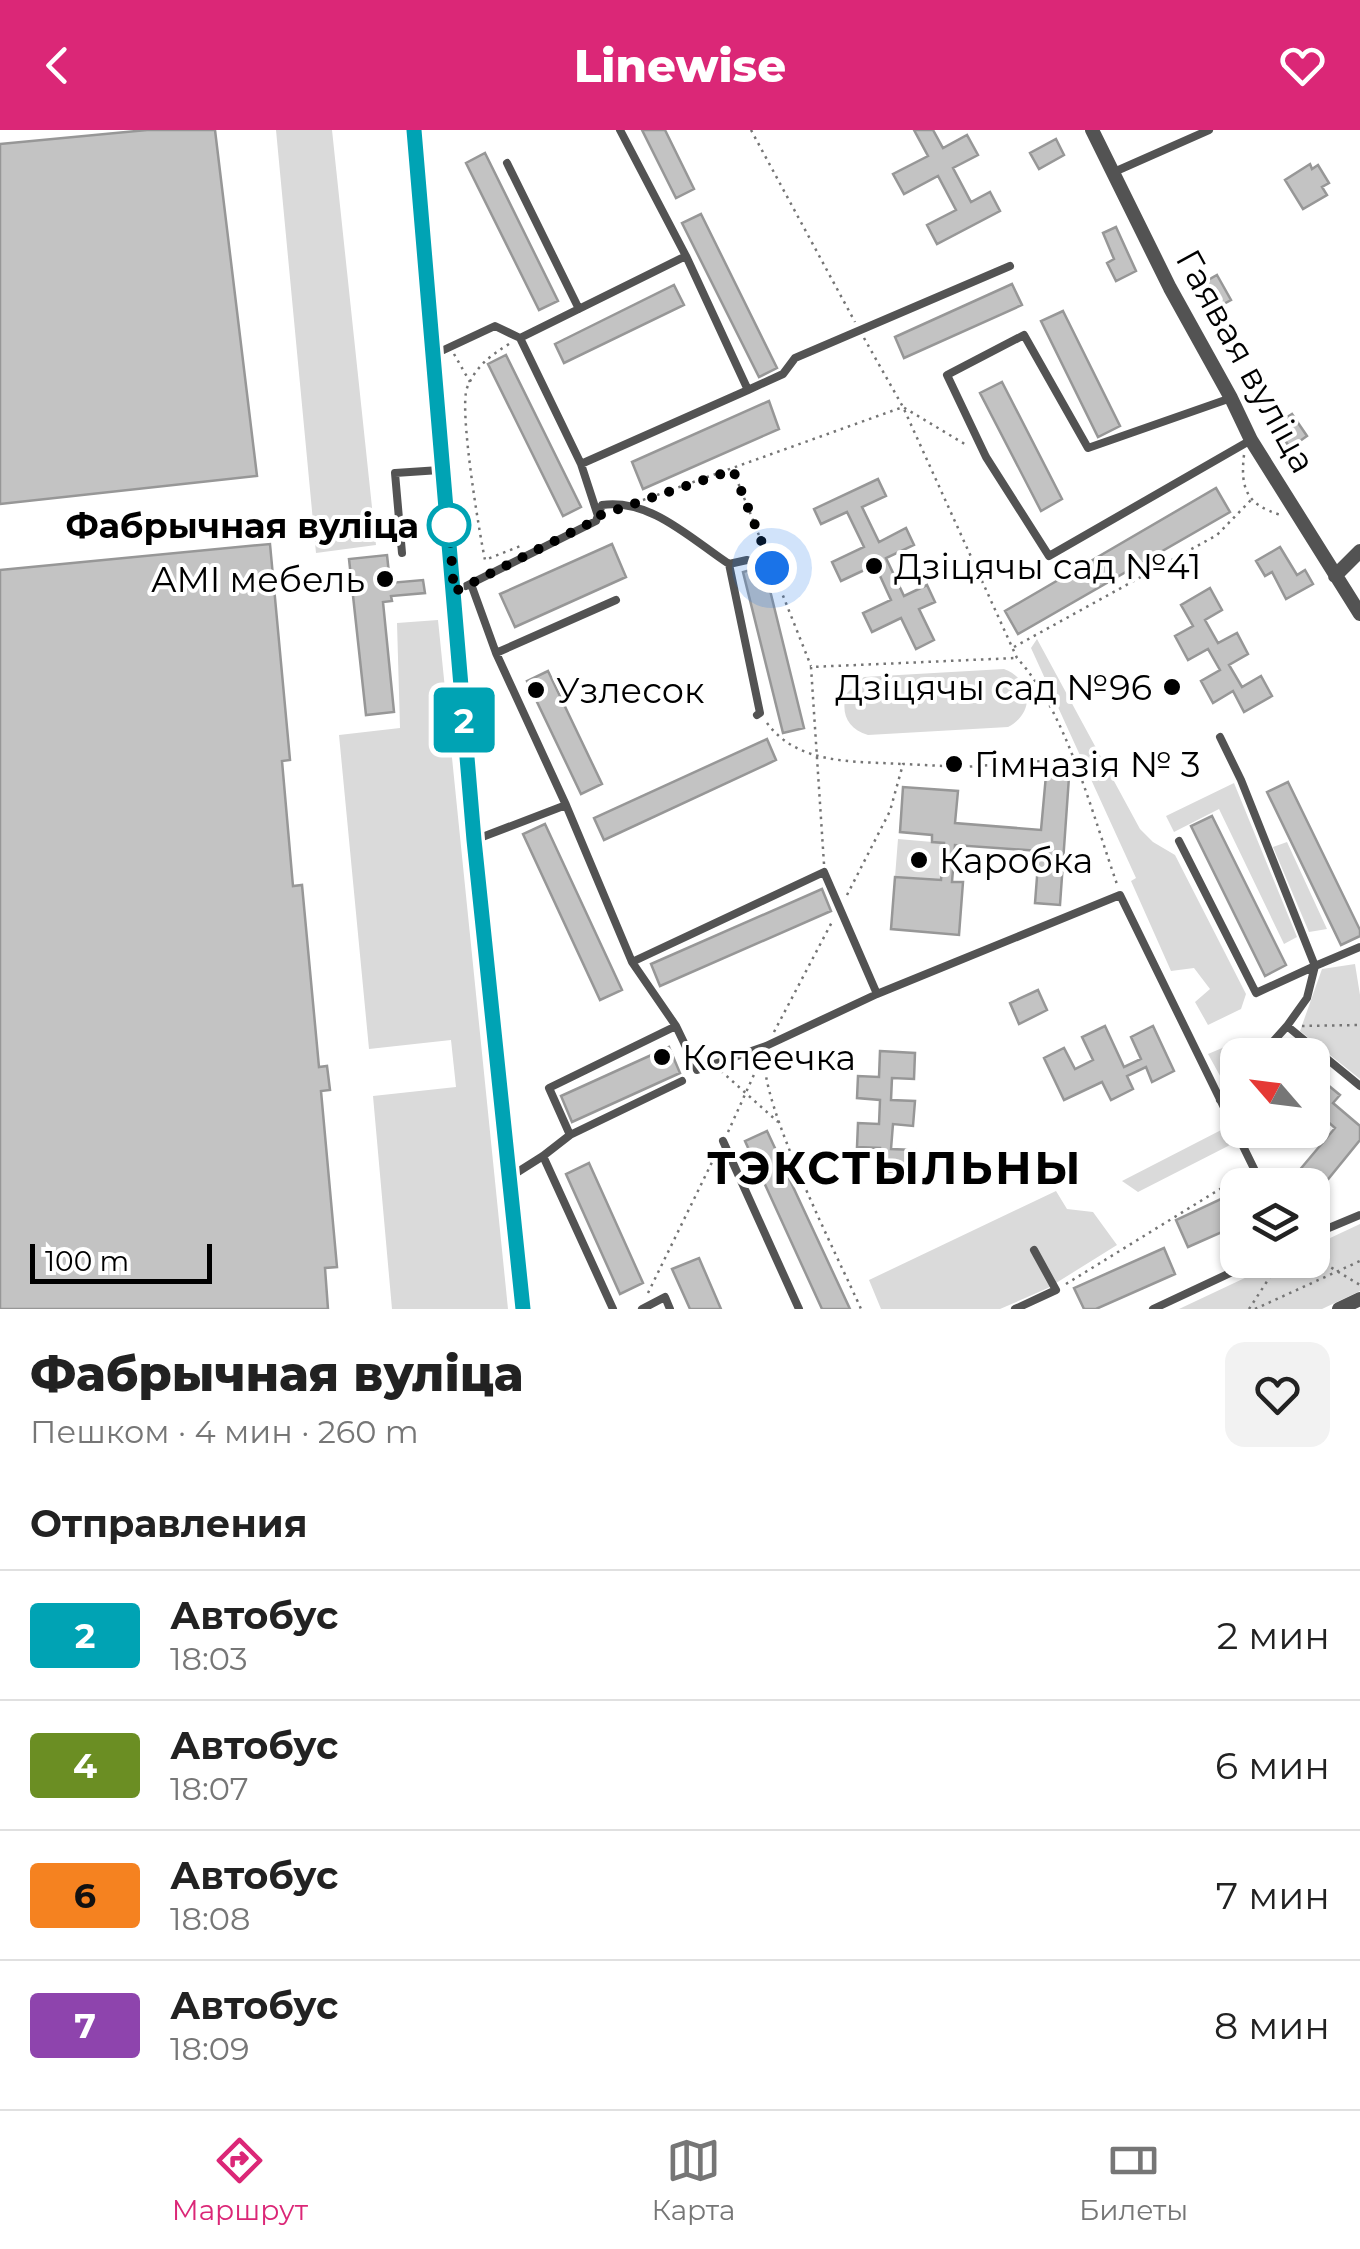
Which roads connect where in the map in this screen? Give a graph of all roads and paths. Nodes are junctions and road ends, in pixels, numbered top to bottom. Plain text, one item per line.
1 (414, 130) edge
2 (620, 130) edge
3 (751, 130) edge
4 (1092, 130) edge
5 (1209, 130) edge
6 (507, 163) dead end
7 (1114, 172) junction
8 (686, 256) junction
9 (1010, 266) dead end
10 (580, 308) junction
11 (860, 331) junction
12 (520, 338) junction
13 (443, 350) junction
14 (470, 383) junction
15 (748, 390) junction
16 (1231, 398) junction
17 (902, 407) junction
18 (1251, 440) junction
19 (986, 457) junction
20 (580, 464) junction
21 (444, 469) junction
22 (733, 470) junction
23 (1252, 500) junction
24 (630, 504) junction
25 (598, 516) junction
26 (1301, 521) junction
27 (534, 541) dead end
28 (1360, 551) edge
29 (402, 554) dead end
30 (747, 560) dead end
31 (729, 564) junction
32 (1335, 576) junction
33 (462, 588) junction
34 (616, 600) dead end
35 (1360, 614) edge
36 (1013, 647) junction
37 (496, 654) junction
38 (1018, 658) junction
39 (811, 667) junction
40 (758, 714) joint
41 (1220, 738) dead end
42 (817, 758) junction
43 (1073, 758) junction
44 (902, 764) junction
45 (566, 805) junction
46 (474, 840) junction
47 (1179, 841) dead end
48 (824, 872) junction
49 (1120, 894) junction
50 (840, 908) junction
51 (1360, 947) edge
52 (632, 962) junction
53 (1314, 966) junction
54 (877, 994) junction
55 (1360, 1025) edge
56 (676, 1026) junction
57 (1287, 1026) junction
58 (1276, 1038) edge
59 (766, 1046) junction
60 (713, 1065) junction
61 (682, 1081) dead end
62 (1360, 1086) edge
63 (746, 1093) junction
64 (1220, 1100) edge
65 (779, 1124) junction
66 (570, 1135) junction
67 (723, 1142) junction
68 (1244, 1148) edge
69 (543, 1156) junction
70 (1254, 1168) edge
71 (509, 1177) junction
72 (1220, 1189) edge
73 (1360, 1215) edge
74 (1330, 1228) edge
75 (1034, 1250) dead end
76 (1360, 1261) edge
77 (1330, 1266) edge
78 (1338, 1271) junction
79 (1220, 1278) edge
80 (1269, 1278) edge
81 (1360, 1284) edge
82 (1056, 1290) junction
83 (649, 1292) dead end
84 (1360, 1300) edge
85 (523, 1309) edge
86 (613, 1309) edge
87 (642, 1309) edge
88 (670, 1309) edge
89 (799, 1309) edge
90 (860, 1309) edge
91 (1016, 1309) edge
92 (1153, 1309) edge
93 (1249, 1309) edge
94 (1255, 1309) edge
95 (1339, 1309) edge

1 - 13 main road
2 - 8 lane
3 - 11 path
4 - 7 street, Гаявая вуліца
5 - 7 lane
6 - 10 lane
7 - 16 street, Гаявая вуліца
8 - 10 lane
8 - 15 lane
9 - 11 lane
10 - 12 lane
11 - 15 lane
11 - 17 path
12 - 13 lane
12 - 14 path
12 - 20 lane
13 - 14 path
13 - 21 main road
14 - 27 path
15 - 20 lane
16 - 18 street, Гаявая вуліца
16 - 19 lane
17 - 19 path
17 - 22 path
17 - 36 path
18 - 19 lane
18 - 23 path
18 - 26 street, Гаявая вуліца
20 - 25 lane
21 - 29 lane
21 - 33 main road
22 - 24 path
22 - 39 path
23 - 26 path
23 - 36 path
24 - 25 lane
24 - 31 lane
25 - 33 lane
26 - 32 street, Гаявая вуліца
28 - 32 street
30 - 31 lane
31 - 40 lane
32 - 35 street, Гаявая вуліца
33 - 37 lane
33 - 46 main road
34 - 37 lane
36 - 38 path
37 - 45 lane
38 - 39 path
38 - 43 path
39 - 42 path
40 - 42 path
41 - 53 lane
42 - 44 path
42 - 48 path
43 - 44 path
43 - 49 path
44 - 50 path
45 - 46 lane
45 - 52 lane
46 - 71 main road
47 - 53 lane
48 - 50 lane
48 - 52 lane
49 - 54 lane
49 - 64 lane
50 - 54 lane
50 - 59 path
51 - 53 lane
52 - 56 lane
53 - 57 lane
54 - 59 lane
55 - 57 path
56 - 60 lane
56 - 66 lane
57 - 58 lane
57 - 62 lane
59 - 60 lane
59 - 63 path
59 - 65 path
60 - 63 path
61 - 66 lane
63 - 65 path
63 - 67 path
65 - 90 path
66 - 69 lane
67 - 83 path
67 - 89 lane
68 - 70 lane
69 - 71 lane
69 - 86 lane
71 - 85 main road
72 - 82 path
73 - 74 lane
75 - 82 lane
76 - 78 path
77 - 78 path
78 - 81 path
78 - 94 path
79 - 92 lane
80 - 93 path
82 - 91 lane
84 - 95 street
87 - 88 lane

